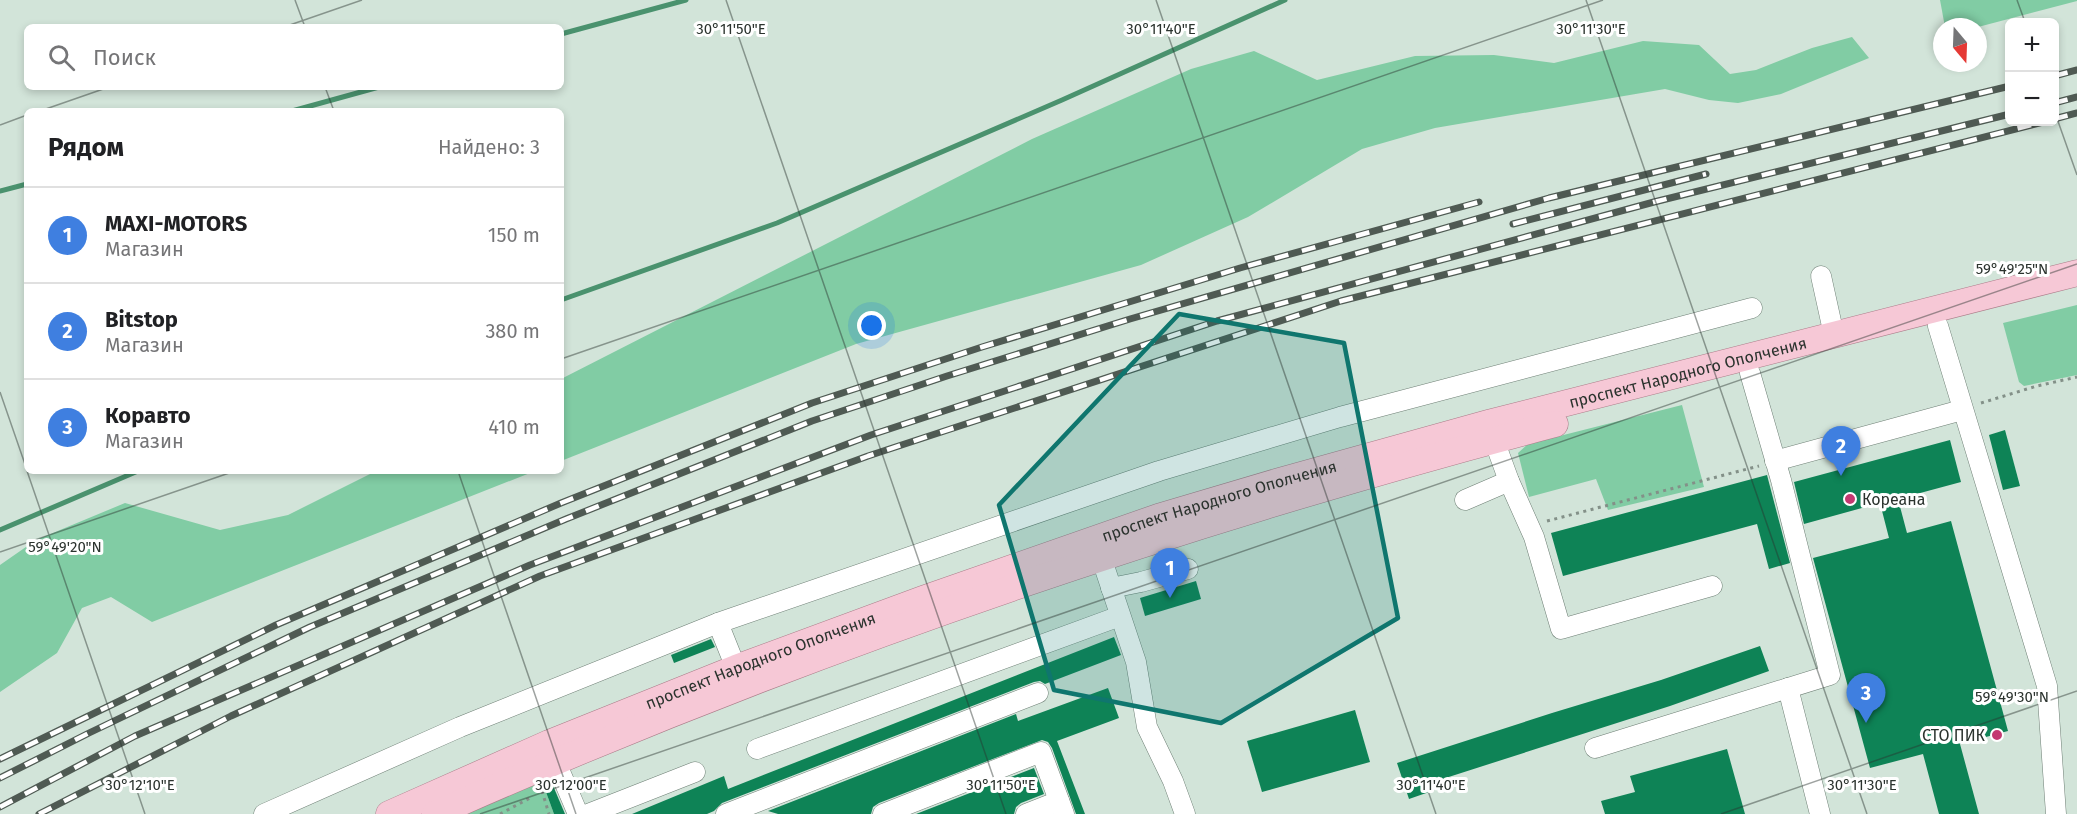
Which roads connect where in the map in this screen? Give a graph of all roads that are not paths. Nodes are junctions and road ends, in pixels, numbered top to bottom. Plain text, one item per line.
1 (2077, 273) edge
2 (1821, 276) dead end
3 (2077, 291) edge
4 (1752, 308) dead end
5 (1938, 326) junction
6 (1834, 335) junction
7 (1750, 373) junction
8 (1962, 410) junction
9 (1490, 432) junction
10 (1775, 461) junction
11 (1509, 481) junction
12 (1465, 500) dead end
13 (1101, 557) junction
14 (1188, 569) dead end
15 (1712, 586) dead end
16 (1112, 588) junction
17 (1120, 616) junction
18 (718, 623) junction
19 (736, 668) junction
20 (1788, 688) junction
21 (1038, 693) dead end
22 (757, 748) dead end
23 (1595, 748) dead end
24 (555, 760) junction
25 (695, 772) dead end
26 (1062, 808) edge
27 (264, 814) edge
28 (389, 814) edge
29 (435, 814) edge
30 (578, 814) edge
31 (588, 814) edge
32 (726, 814) edge
33 (883, 814) edge
34 (1026, 814) edge
35 (1185, 814) edge
36 (1820, 814) edge
37 (2056, 814) edge

1 - 6 main road, проспект Народного Ополчения
2 - 6 lane
3 - 5 main road, проспект Народного Ополчения
4 - 18 lane
5 - 7 main road, проспект Народного Ополчения
5 - 8 lane
6 - 9 main road, проспект Народного Ополчения
7 - 9 main road, проспект Народного Ополчения
7 - 10 lane
8 - 10 lane
8 - 37 lane
9 - 11 lane
9 - 13 main road, проспект Народного Ополчения
9 - 19 main road, проспект Народного Ополчения
10 - 20 lane
11 - 12 lane
11 - 15 lane
13 - 16 lane
13 - 24 main road, проспект Народного Ополчения
14 - 16 lane
16 - 17 lane
17 - 22 lane
17 - 35 lane
18 - 19 lane
18 - 27 lane
19 - 28 main road, проспект Народного Ополчения
20 - 23 lane
20 - 36 lane
21 - 32 lane
24 - 29 main road, проспект Народного Ополчения
24 - 30 lane
25 - 31 lane
26 - 33 lane
26 - 34 lane

